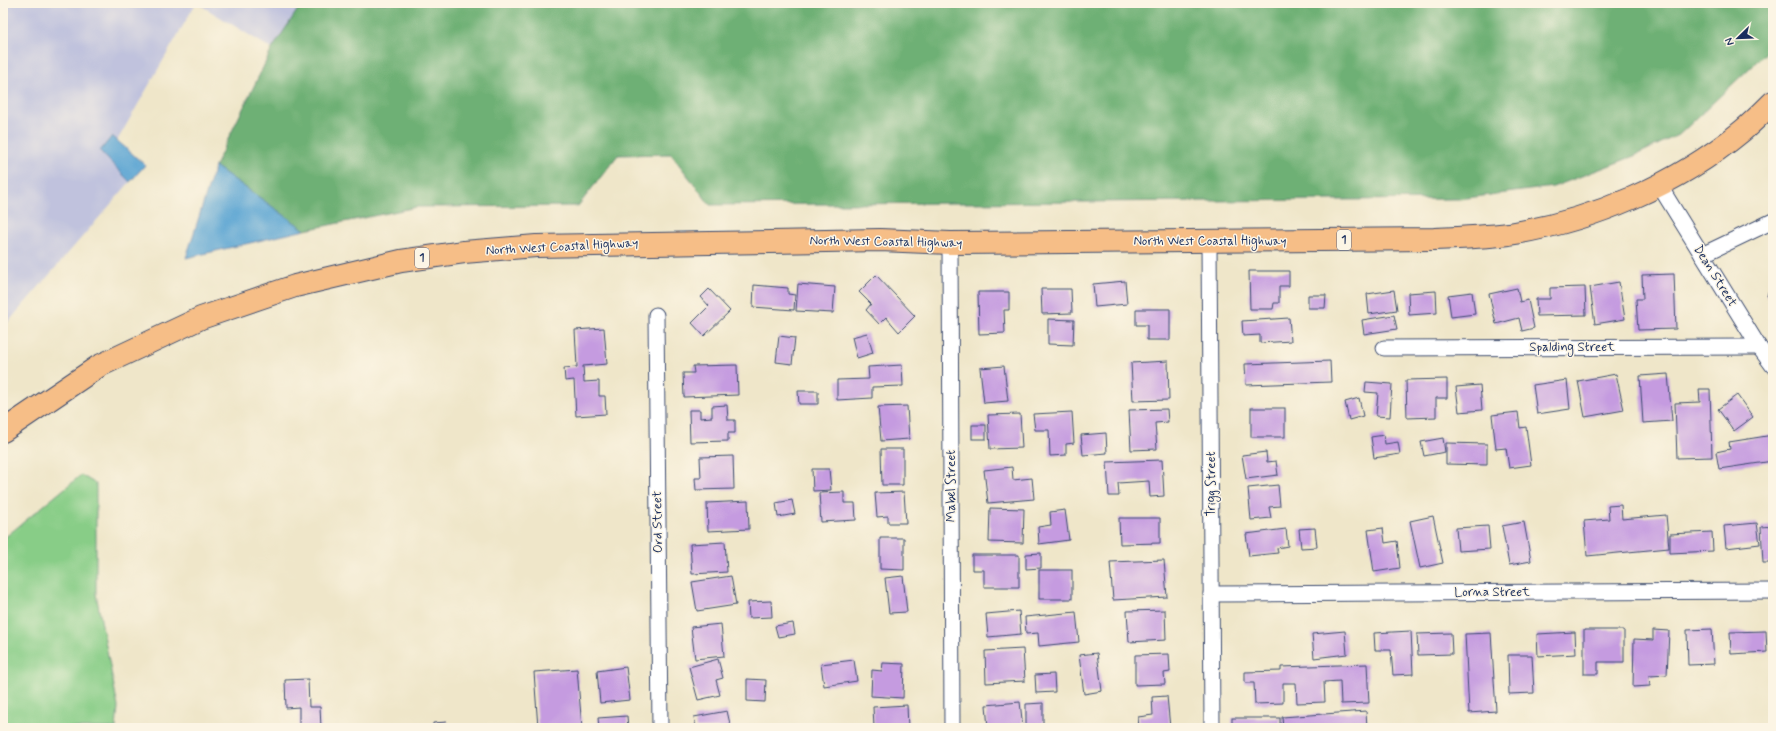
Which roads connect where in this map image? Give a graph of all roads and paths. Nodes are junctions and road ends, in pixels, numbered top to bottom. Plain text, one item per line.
1 (1773, 102) edge
2 (1659, 185) junction
3 (1773, 221) edge
4 (1209, 241) junction
5 (950, 243) junction
6 (1702, 255) junction
7 (656, 315) dead end
8 (1759, 347) junction
9 (1384, 348) dead end
10 (1773, 366) edge
11 (3, 431) edge
12 (1773, 591) edge
13 (1211, 594) junction
14 (660, 728) edge
15 (952, 728) edge
16 (1212, 728) edge

1 - 2 highway, North West Coastal Highway / 1
2 - 4 highway, North West Coastal Highway / 1
2 - 6 street, Dean Street
3 - 6 street
4 - 5 highway, North West Coastal Highway / 1
4 - 13 street, Trigg Street
5 - 11 highway, North West Coastal Highway / 1
5 - 15 street, Mabel Street
6 - 8 street, Dean Street
7 - 14 street, Ord Street
8 - 9 street, Spalding Street
8 - 10 street, Dean Street
12 - 13 street, Lorna Street
13 - 16 street, Trigg Street

